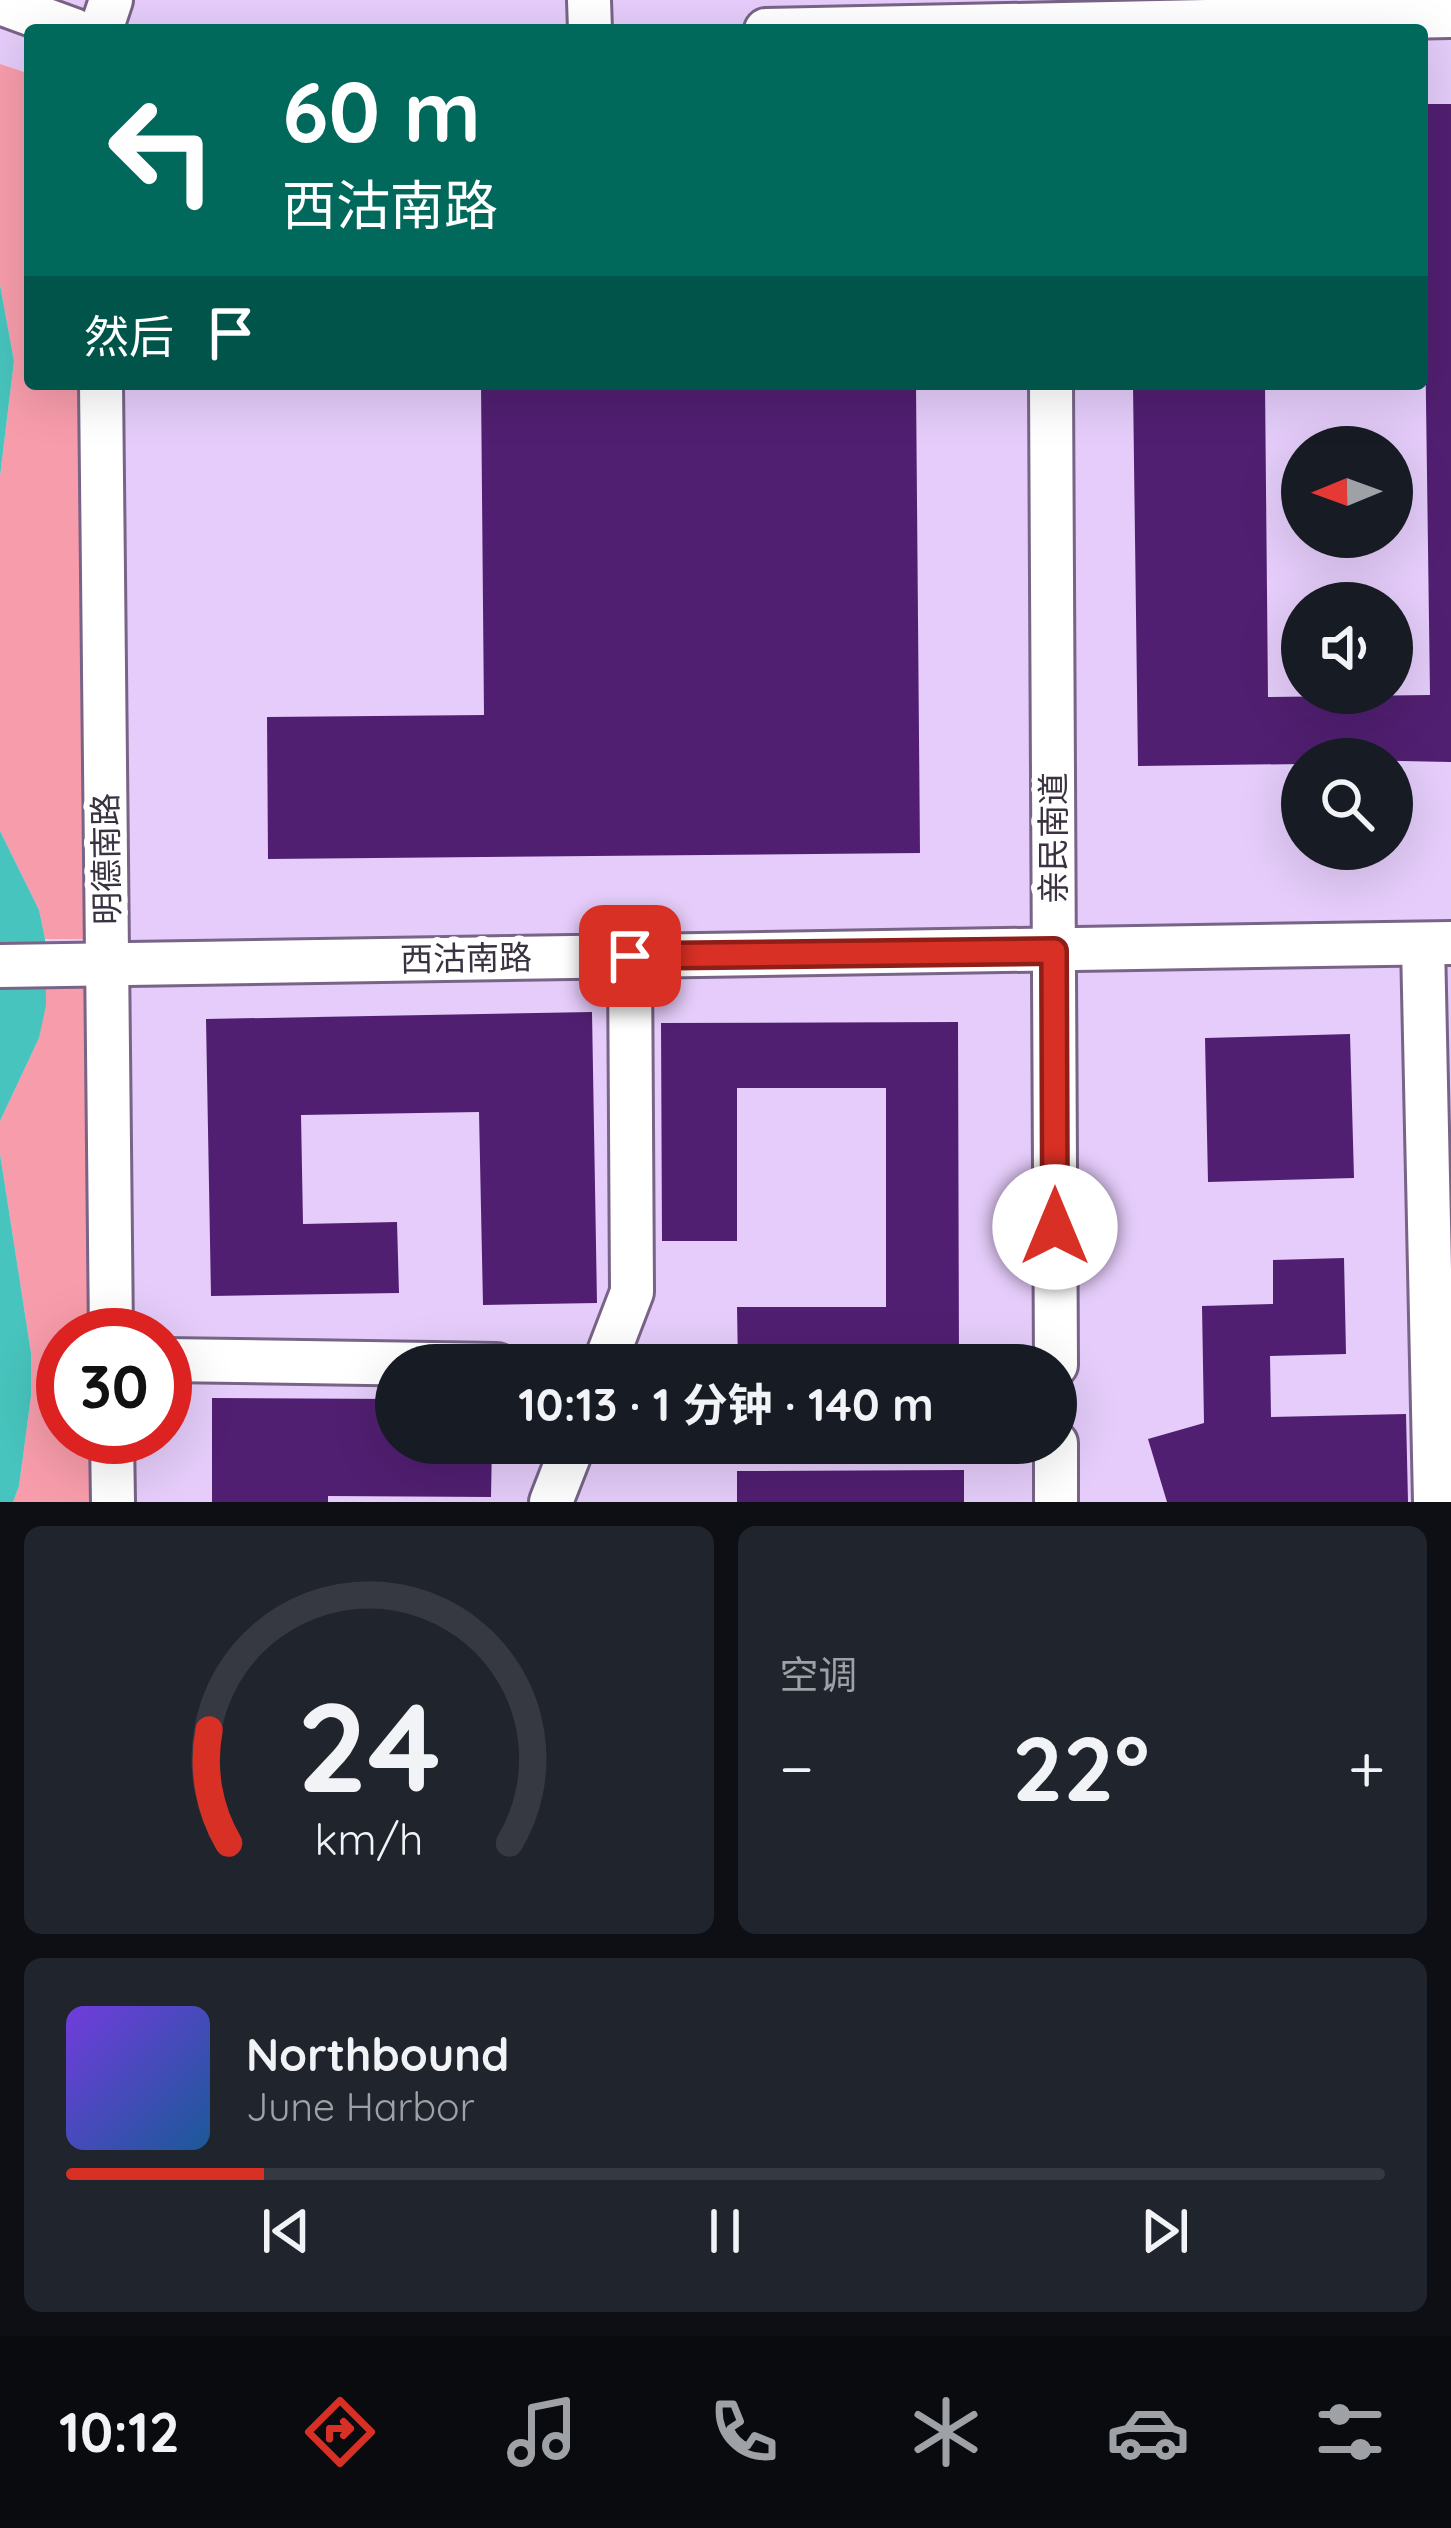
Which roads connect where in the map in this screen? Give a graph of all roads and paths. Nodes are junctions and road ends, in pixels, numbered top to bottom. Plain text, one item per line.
1 (0, 3) edge
2 (1451, 16) edge
3 (1049, 19) edge
4 (58, 24) edge
5 (920, 24) edge
6 (101, 390) edge
7 (1051, 390) edge
8 (1437, 944) edge
9 (1054, 951) junction
10 (630, 956) junction
11 (107, 961) junction
12 (0, 966) edge
13 (111, 1308) edge
14 (612, 1344) edge
15 (1056, 1344) edge
16 (192, 1360) edge
17 (375, 1363) edge
18 (112, 1464) edge
19 (566, 1464) edge
20 (1056, 1464) edge
21 (113, 1502) edge
22 (551, 1502) edge
23 (1056, 1502) edge
24 (1435, 1502) edge

1 - 4 street
2 - 3 street
3 - 5 street
6 - 11 street, 明德南路
7 - 9 street, 亲民南道
8 - 9 street, 西沽南路
8 - 24 street
9 - 10 street, 西沽南路
9 - 15 street, 亲民南道
10 - 11 street, 西沽南路
10 - 14 street
11 - 12 street, 西沽南路
11 - 13 street, 明德南路
16 - 17 street
18 - 21 street
19 - 22 street
20 - 23 street

